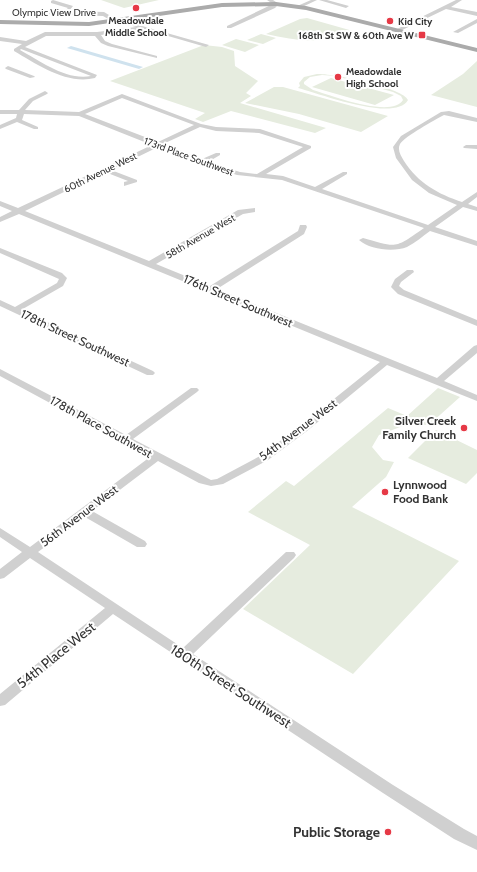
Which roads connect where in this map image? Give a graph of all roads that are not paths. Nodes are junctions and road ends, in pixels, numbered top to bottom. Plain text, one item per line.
1 (269, 0) edge
2 (315, 0) edge
3 (321, 0) edge
4 (460, 0) edge
5 (53, 2) dead end
6 (276, 4) junction
7 (346, 6) dead end
8 (446, 6) junction
9 (298, 7) junction
10 (32, 12) dead end
11 (66, 13) junction
12 (477, 14) edge
13 (120, 20) junction
14 (0, 22) edge
15 (477, 22) edge
16 (229, 27) dead end
17 (143, 28) junction
18 (396, 31) junction
19 (456, 32) dead end
20 (97, 34) junction
21 (0, 39) edge
22 (27, 43) junction
23 (206, 45) dead end
24 (21, 47) junction
25 (477, 50) edge
26 (155, 57) dead end
27 (15, 65) dead end
28 (32, 77) dead end
29 (45, 93) dead end
30 (0, 112) edge
31 (22, 112) junction
32 (80, 114) junction
33 (17, 120) junction
34 (477, 120) edge
35 (200, 125) junction
36 (0, 127) edge
37 (36, 128) dead end
38 (158, 144) junction
39 (466, 147) dead end
40 (477, 147) edge
41 (218, 154) dead end
42 (202, 162) junction
43 (105, 170) junction
44 (345, 173) dead end
45 (257, 176) junction
46 (127, 184) dead end
47 (316, 189) junction
48 (477, 194) edge
49 (0, 203) edge
50 (462, 204) junction
51 (477, 209) edge
52 (252, 210) dead end
53 (18, 211) junction
54 (0, 220) edge
55 (303, 227) dead end
56 (428, 228) junction
57 (363, 240) dead end
58 (477, 244) edge
59 (0, 250) edge
60 (150, 264) junction
61 (410, 272) dead end
62 (211, 289) junction
63 (0, 303) edge
64 (15, 310) junction
65 (477, 323) edge
66 (477, 348) edge
67 (386, 361) junction
68 (0, 372) edge
69 (150, 373) dead end
70 (438, 382) junction
71 (194, 390) dead end
72 (477, 398) edge
73 (126, 440) junction
74 (157, 457) junction
75 (203, 481) joint
76 (86, 512) junction
77 (0, 532) edge
78 (141, 544) dead end
79 (30, 552) junction
80 (290, 555) dead end
81 (0, 575) edge
82 (113, 608) junction
83 (184, 655) junction
84 (0, 701) edge
85 (463, 836) junction
86 (477, 843) edge
87 (477, 851) edge

1 - 6 street
2 - 9 street
3 - 7 street
4 - 8 street
5 - 11 street
6 - 9 main road, Olympic View Drive
6 - 13 main road, Olympic View Drive
6 - 16 street
8 - 12 street
8 - 18 street
9 - 18 main road, Olympic View Drive
10 - 11 street
11 - 13 street
13 - 14 main road, Olympic View Drive
13 - 17 street
15 - 19 street
17 - 20 street
17 - 23 street
18 - 25 main road, Olympic View Drive
20 - 22 street
20 - 26 street
21 - 22 street
22 - 24 street
24 - 24 street
27 - 28 street
29 - 31 street
30 - 31 street, 173rd Place Southwest
31 - 32 street, 173rd Place Southwest
31 - 33 street
32 - 35 street
32 - 38 street, 173rd Place Southwest
33 - 36 street
33 - 37 street
34 - 50 street
35 - 38 street, 60th Avenue West
35 - 45 street
38 - 42 street, 173rd Place Southwest
38 - 43 street, 60th Avenue West
39 - 40 street
41 - 42 street
42 - 45 street, 173rd Place Southwest
43 - 46 street
43 - 53 street, 60th Avenue West
44 - 47 street
45 - 47 street, 173rd Place Southwest
47 - 56 street, 173rd Place Southwest
48 - 50 street
49 - 53 street, 176th Street Southwest
50 - 51 street
50 - 56 street
52 - 60 street, 58th Avenue West
53 - 54 street, 60th Avenue West
53 - 60 street, 176th Street Southwest
55 - 62 street
56 - 57 street
56 - 58 street, 173rd Place Southwest
59 - 64 street
60 - 62 street, 176th Street Southwest
61 - 65 street
62 - 67 street, 176th Street Southwest
63 - 64 street, 178th Street Southwest
64 - 69 street, 178th Street Southwest
66 - 70 street
67 - 70 street, 176th Street Southwest
67 - 75 street, 54th Avenue West
68 - 73 street, 178th Place Southwest
70 - 72 street, 176th Street Southwest
71 - 73 street
73 - 74 street, 178th Place Southwest
74 - 75 street, 178th Place Southwest
74 - 76 street, 56th Avenue West
76 - 78 street
76 - 79 street, 56th Avenue West
77 - 79 street, 180th Street Southwest
79 - 81 street, 56th Avenue West
79 - 82 street, 180th Street Southwest
80 - 83 street
82 - 83 street, 180th Street Southwest
82 - 84 street, 54th Place West
83 - 85 street, 180th Street Southwest
85 - 86 street
85 - 87 street

